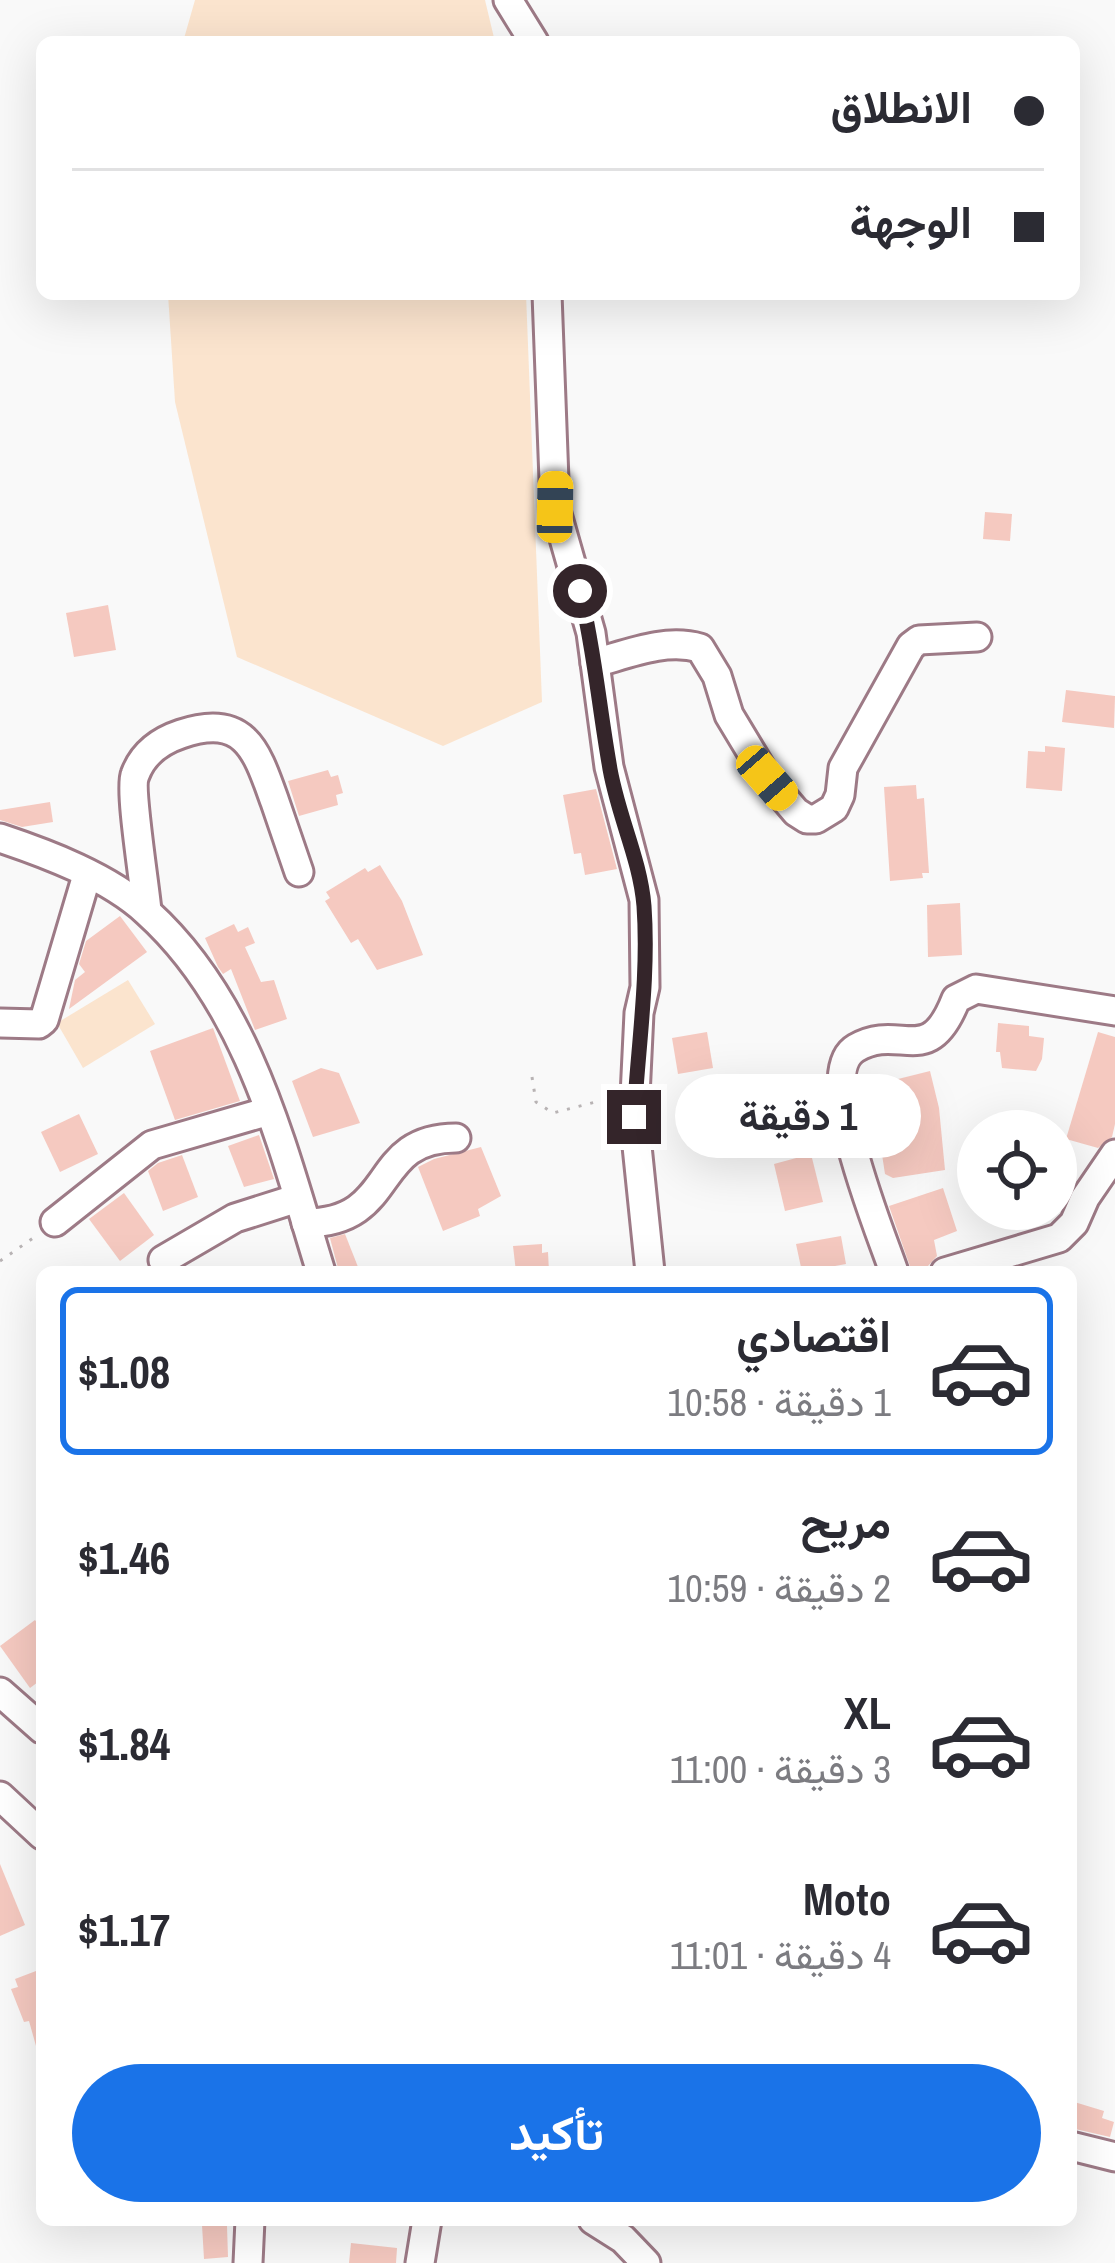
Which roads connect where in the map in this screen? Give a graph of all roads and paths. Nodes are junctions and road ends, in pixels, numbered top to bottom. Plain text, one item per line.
1 (508, 0) edge
2 (530, 36) edge
3 (547, 300) edge
4 (977, 637) dead end
5 (595, 664) junction
6 (0, 838) edge
7 (298, 872) dead end
8 (87, 875) junction
9 (147, 911) junction
10 (1115, 1011) edge
11 (0, 1022) edge
12 (532, 1077) dead end
13 (636, 1091) junction
14 (269, 1111) junction
15 (456, 1138) dead end
16 (1115, 1154) edge
17 (302, 1211) junction
18 (55, 1222) joint
19 (163, 1260) dead end
20 (0, 1262) edge
21 (319, 1266) edge
22 (649, 1266) edge
23 (892, 1266) edge
24 (965, 1266) edge
25 (0, 1692) edge
26 (36, 1725) edge
27 (0, 1796) edge
28 (36, 1829) edge
29 (1077, 2148) edge
30 (1115, 2157) edge
31 (250, 2226) edge
32 (426, 2226) edge
33 (602, 2226) edge
34 (248, 2263) edge
35 (420, 2263) edge
36 (646, 2263) edge

1 - 2 street
3 - 5 street
4 - 5 street
5 - 13 street
6 - 8 street
7 - 9 street
8 - 9 street
8 - 11 street
9 - 14 street
10 - 23 street
12 - 13 path
13 - 22 street
14 - 17 street
14 - 18 street
15 - 17 street
16 - 24 street
17 - 19 street
17 - 21 street
18 - 20 path
25 - 26 street
27 - 28 street
29 - 30 street
31 - 34 street
32 - 35 street
33 - 36 street

